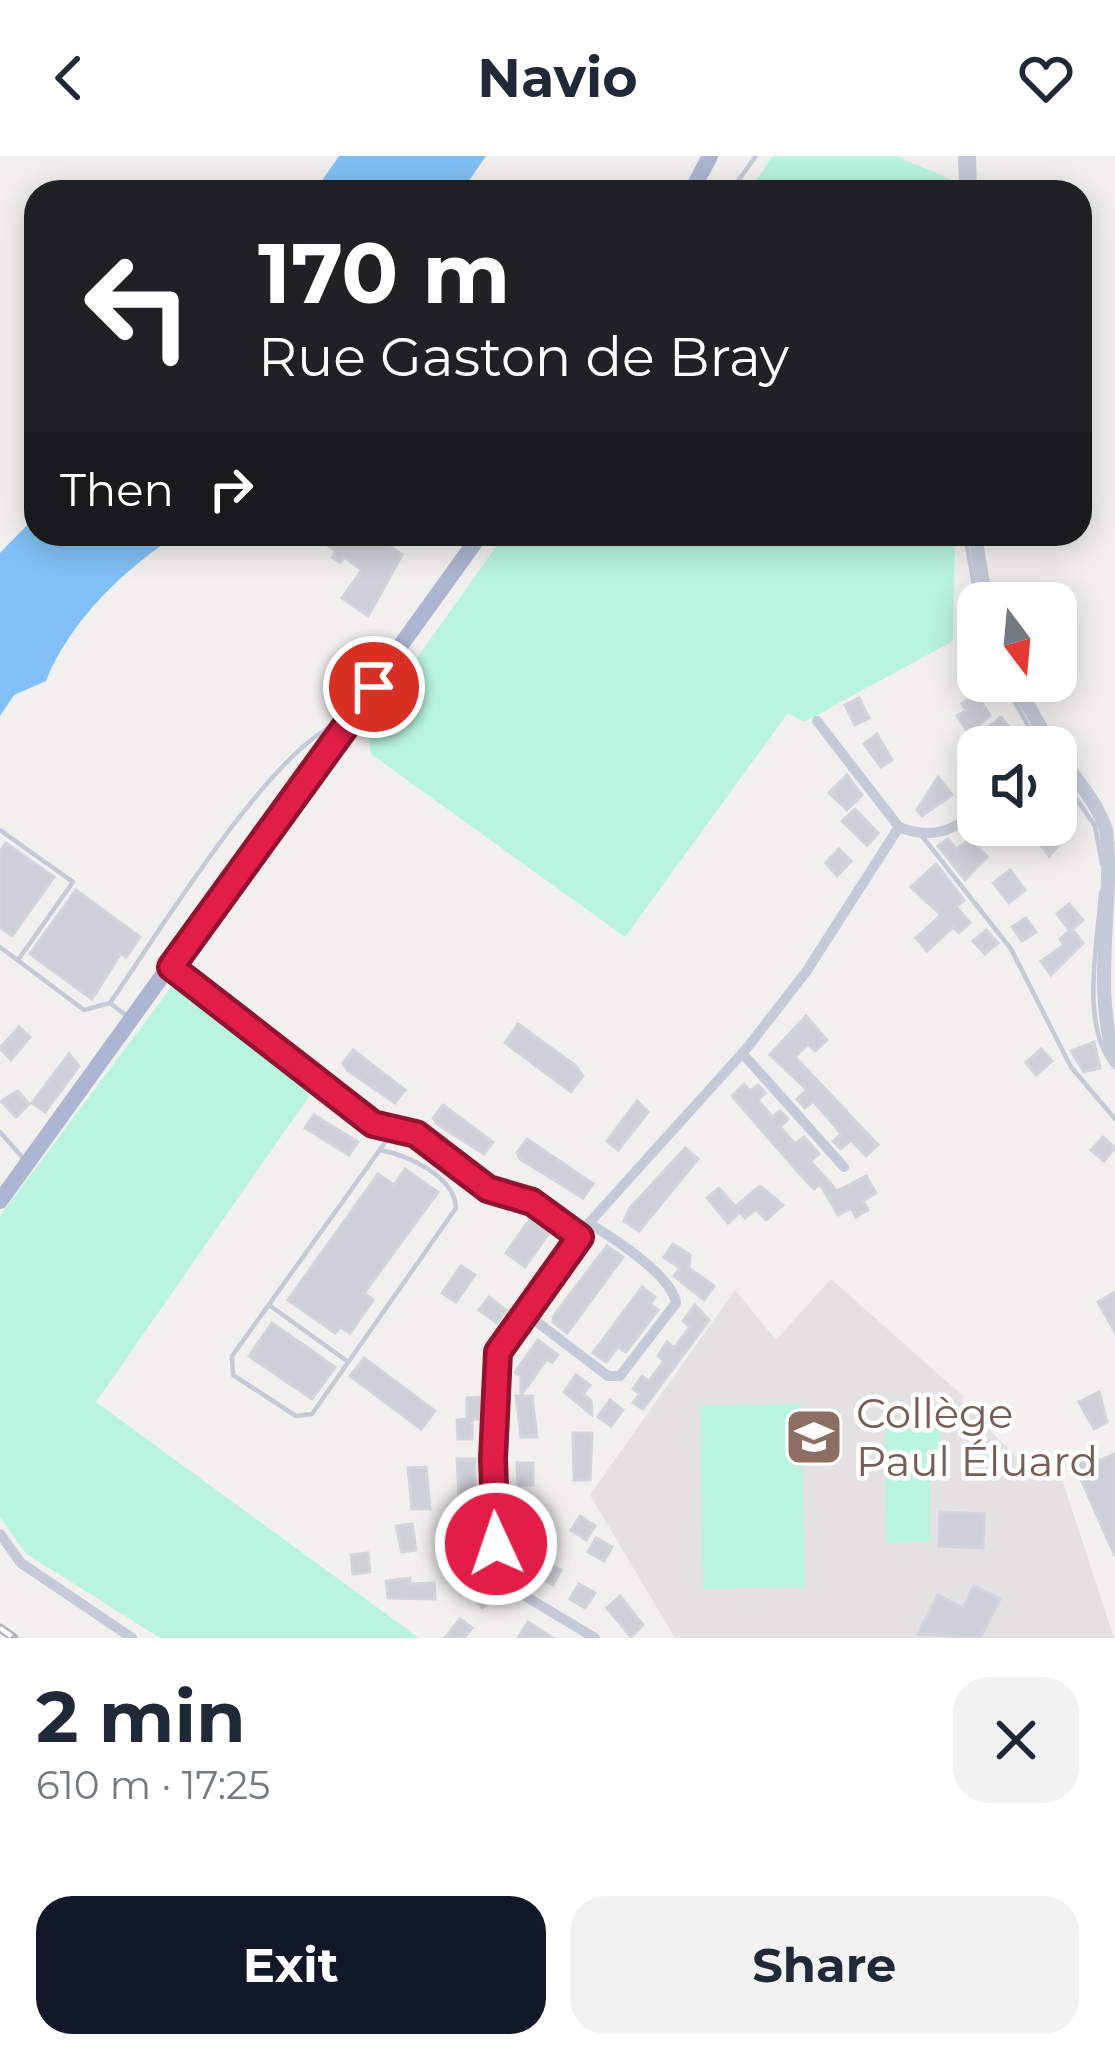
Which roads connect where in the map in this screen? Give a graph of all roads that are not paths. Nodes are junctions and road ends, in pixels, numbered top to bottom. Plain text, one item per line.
1 (473, 546) edge
2 (971, 546) edge
3 (973, 546) edge
4 (973, 582) edge
5 (981, 582) edge
6 (817, 721) dead end
7 (348, 724) junction
8 (1077, 784) edge
9 (898, 826) junction
10 (957, 827) edge
11 (0, 830) edge
12 (922, 836) junction
13 (0, 946) edge
14 (17, 960) junction
15 (171, 967) junction
16 (110, 1003) junction
17 (133, 1019) junction
18 (742, 1053) junction
19 (1115, 1064) edge
20 (1115, 1119) edge
21 (394, 1130) junction
22 (0, 1132) edge
23 (380, 1150) junction
24 (28, 1163) junction
25 (844, 1167) dead end
26 (0, 1201) edge
27 (589, 1223) junction
28 (580, 1237) junction
29 (269, 1305) junction
30 (525, 1313) junction
31 (348, 1362) junction
32 (0, 1534) edge
33 (132, 1638) edge
34 (596, 1638) edge

1 - 7 main road
2 - 4 lane
3 - 5 street
6 - 9 street
7 - 15 main road
7 - 16 lane
8 - 19 street
9 - 12 street
9 - 18 street
10 - 12 street
11 - 14 lane
12 - 20 lane
13 - 14 lane
14 - 16 lane
15 - 17 main road
15 - 21 street
16 - 17 lane
17 - 24 main road
18 - 25 street
18 - 27 street
21 - 23 lane
21 - 28 street
22 - 24 lane
23 - 29 lane
23 - 31 lane
24 - 26 main road
27 - 28 street
27 - 30 street
28 - 30 street
29 - 31 lane
29 - 31 lane
30 - 34 street
32 - 33 street

